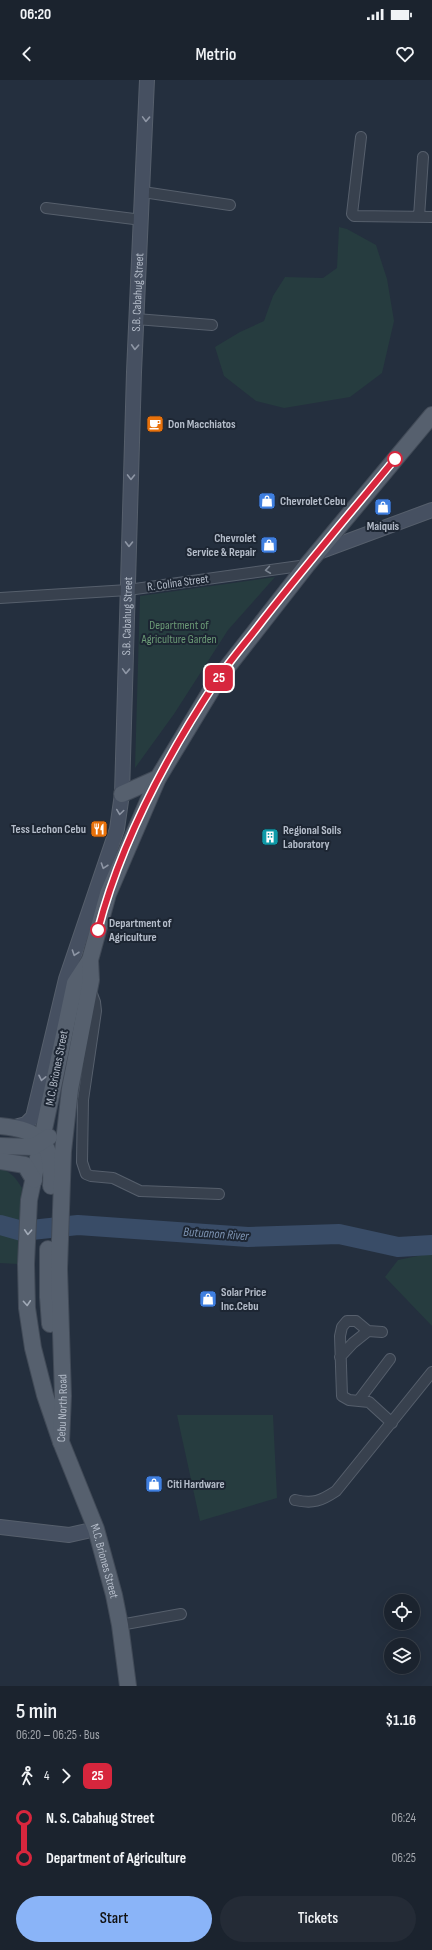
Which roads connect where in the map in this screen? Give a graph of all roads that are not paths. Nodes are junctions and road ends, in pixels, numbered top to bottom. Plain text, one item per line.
1 (148, 80) edge
2 (362, 137) dead end
3 (423, 157) dead end
4 (143, 192) junction
5 (230, 205) dead end
6 (46, 208) dead end
7 (419, 216) junction
8 (432, 217) edge
9 (142, 220) junction
10 (136, 319) junction
11 (212, 325) dead end
12 (432, 415) edge
13 (432, 510) edge
14 (311, 559) junction
15 (128, 590) junction
16 (0, 598) edge
17 (158, 778) junction
18 (122, 794) junction
19 (90, 960) junction
20 (90, 988) junction
21 (68, 1107) junction
22 (7, 1127) edge
23 (42, 1142) junction
24 (0, 1146) edge
25 (0, 1162) edge
26 (34, 1180) junction
27 (219, 1194) dead end
28 (56, 1201) junction
29 (368, 1331) junction
30 (382, 1332) dead end
31 (340, 1357) junction
32 (390, 1359) dead end
33 (432, 1372) edge
34 (359, 1400) junction
35 (392, 1423) junction
36 (61, 1442) junction
37 (295, 1500) dead end
38 (0, 1527) edge
39 (96, 1529) junction
40 (182, 1614) dead end
41 (120, 1625) junction
42 (128, 1686) edge

1 -> 4 street, S.B. Cabahug Street
2 - 7 street
3 - 7 street
4 - 5 street
4 - 9 street, S.B. Cabahug Street
6 - 9 street
7 - 8 street
9 - 10 street, S.B. Cabahug Street
10 - 11 street
10 -> 15 street, S.B. Cabahug Street
12 - 14 main road, M.C. Briones Street
13 - 14 street
14 -> 15 street, R. Colina Street
14 - 17 main road, M.C. Briones Street
15 - 16 street, R. Colina Street
15 -> 18 street, S.B. Cabahug Street
17 - 18 main road
17 - 19 main road, M.C. Briones Street
18 -> 22 street, S.B. Cabahug Street
19 - 20 main road, M.C. Briones Street
19 - 23 main road, M.C. Briones Street
20 - 21 main road, M.C. Briones Street
20 - 27 street
21 - 23 main road
21 - 28 main road
22 - 23 main road
23 - 24 main road
23 - 26 main road, M.C. Briones Street
23 - 28 main road
25 - 26 main road
26 -> 36 main road, Cebu North Road
28 - 36 main road, Cebu North Road
29 - 30 street
29 - 31 street
29 - 31 street
31 - 34 street
32 - 34 street
33 - 35 street
34 - 35 street
35 - 37 street
36 - 39 main road, M.C. Briones Street
38 - 39 street
39 - 41 main road, M.C. Briones Street
40 - 41 street
41 - 42 main road, M.C. Briones Street

